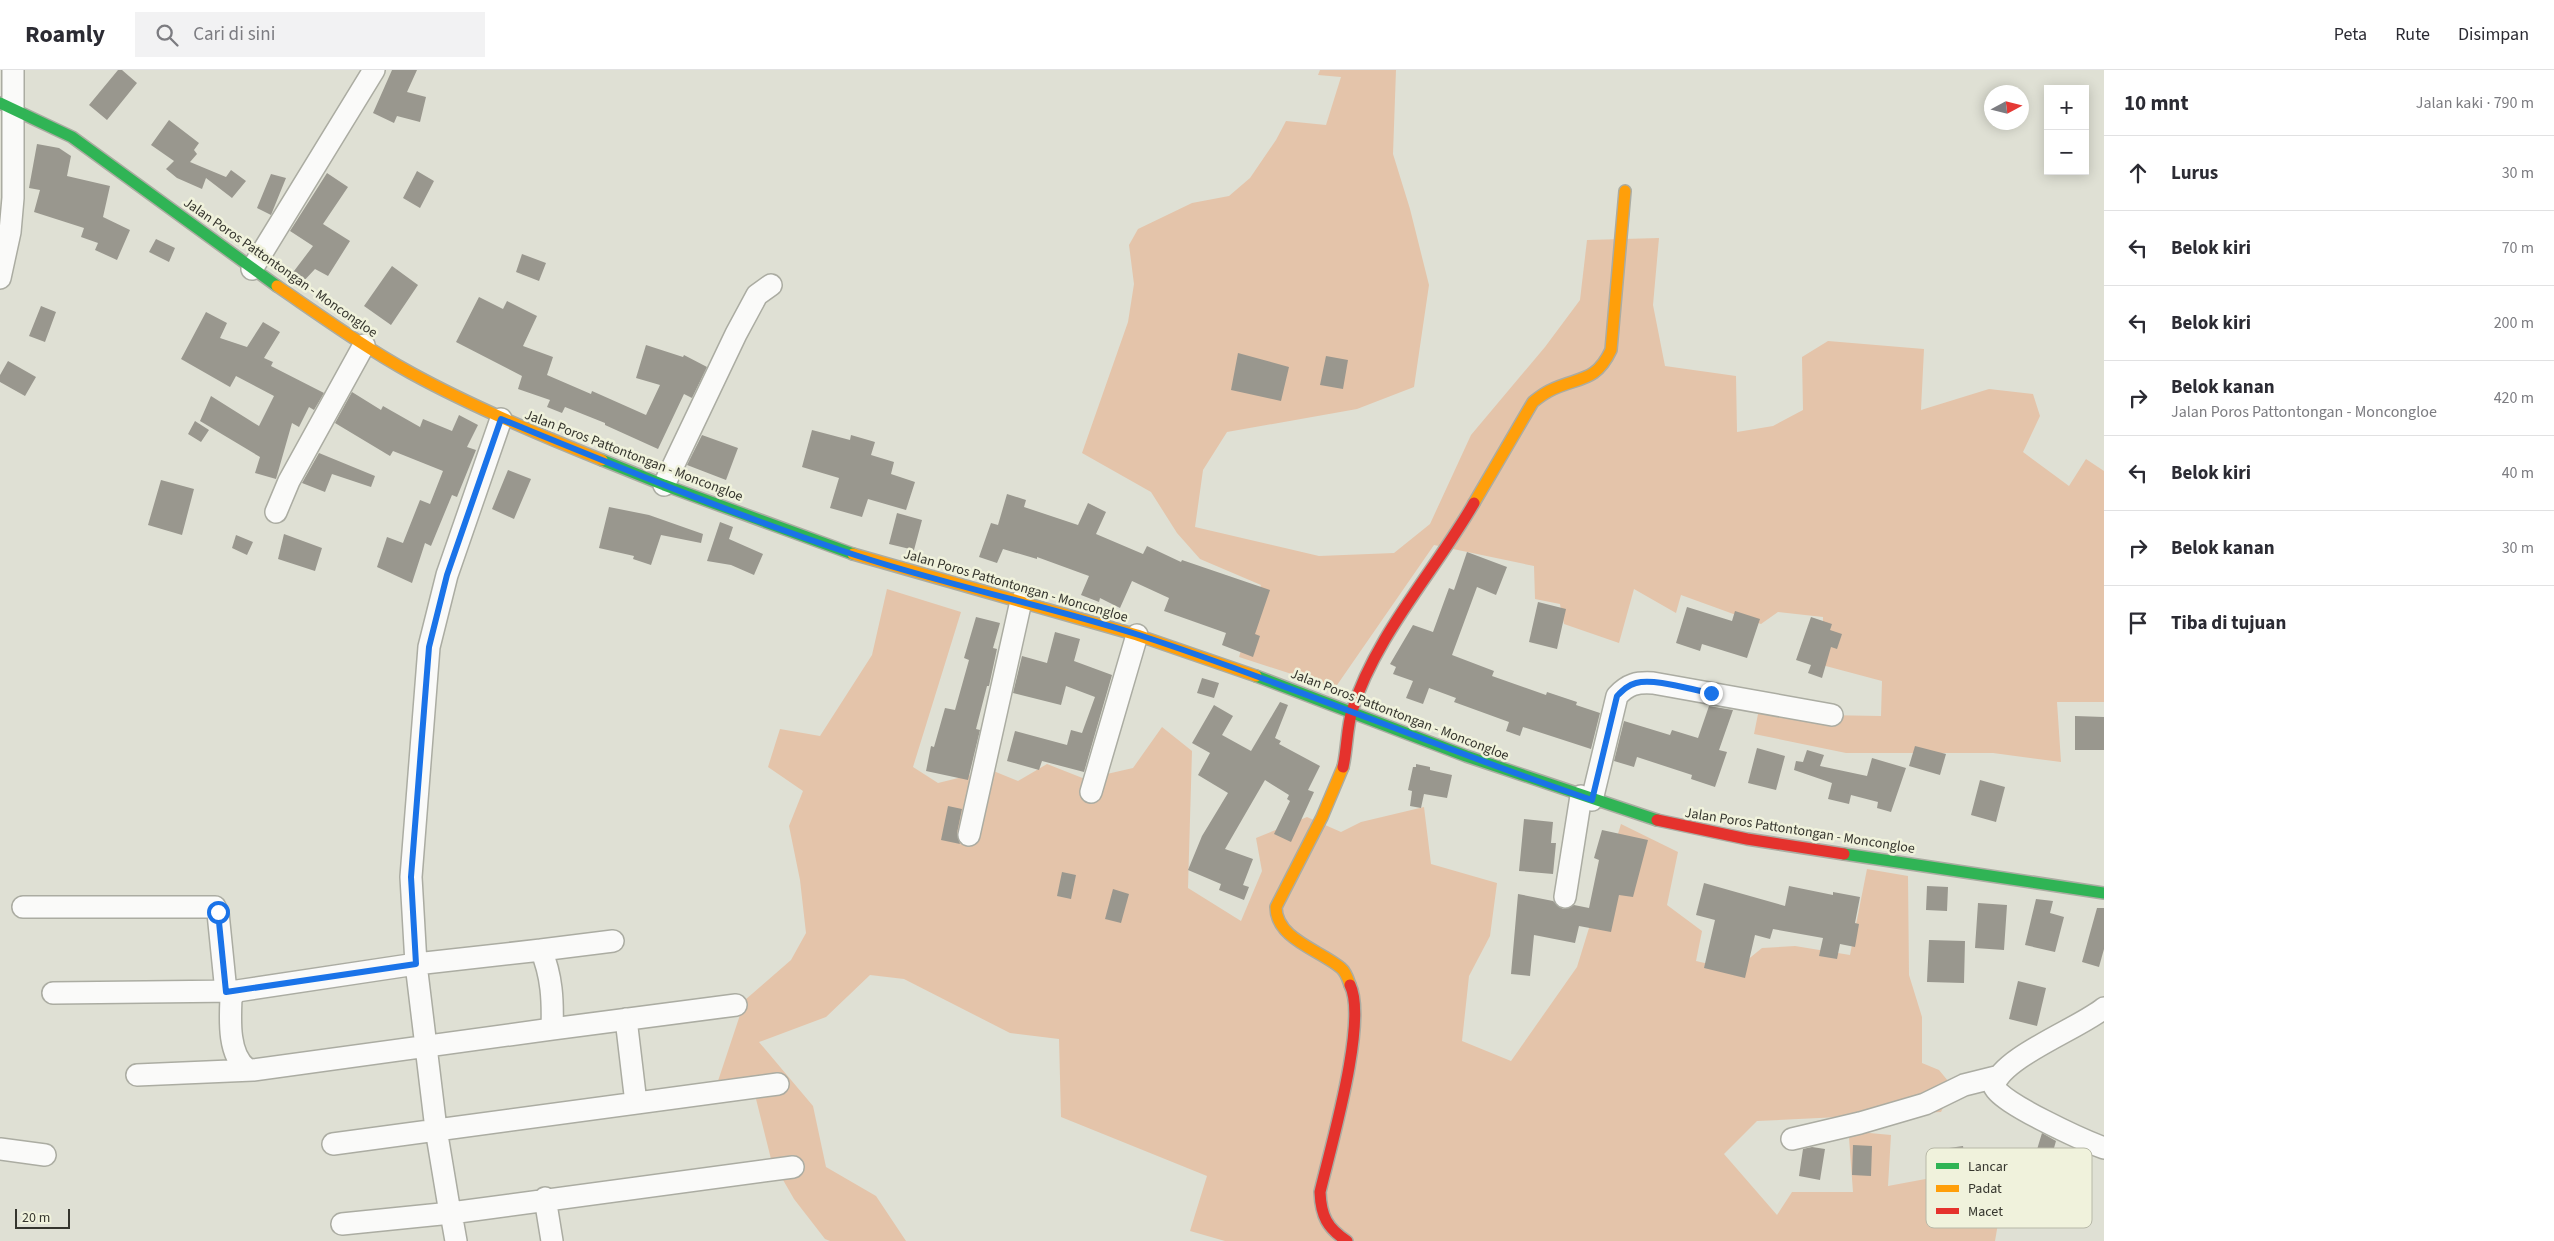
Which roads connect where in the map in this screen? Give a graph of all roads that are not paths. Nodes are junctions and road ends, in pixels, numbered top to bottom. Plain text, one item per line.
1 (13, 70) edge
2 (374, 70) edge
3 (6, 106) edge
4 (1624, 190) dead end
5 (252, 268) junction
6 (0, 278) edge
7 (771, 285) dead end
8 (364, 345) junction
9 (501, 419) junction
10 (664, 485) junction
11 (276, 512) dead end
12 (1021, 601) junction
13 (1137, 635) junction
14 (1351, 712) junction
15 (1832, 715) dead end
16 (1091, 792) dead end
17 (1586, 798) junction
18 (969, 834) dead end
19 (2104, 893) edge
20 (1565, 897) dead end
21 (24, 907) dead end
22 (613, 941) dead end
23 (541, 950) junction
24 (416, 964) junction
25 (232, 992) junction
26 (53, 993) dead end
27 (736, 1005) dead end
28 (2104, 1008) edge
29 (626, 1019) junction
30 (552, 1029) junction
31 (427, 1045) junction
32 (247, 1069) junction
33 (137, 1075) dead end
34 (1996, 1077) junction
35 (778, 1084) dead end
36 (636, 1103) junction
37 (436, 1129) junction
38 (1792, 1139) dead end
39 (333, 1144) dead end
40 (2104, 1148) edge
41 (0, 1149) edge
42 (45, 1155) dead end
43 (793, 1167) dead end
44 (545, 1198) junction
45 (451, 1213) junction
46 (342, 1224) dead end
47 (456, 1241) edge
48 (552, 1241) edge
49 (1347, 1241) edge

1 - 3 street
2 - 5 street
3 - 5 street, Jalan Poros Pattontongan - Moncongloe
3 - 6 street
4 - 14 street
5 - 8 street, Jalan Poros Pattontongan - Moncongloe
7 - 10 street
8 - 9 street, Jalan Poros Pattontongan - Moncongloe
8 - 11 street
9 - 10 street, Jalan Poros Pattontongan - Moncongloe
9 - 24 street
10 - 12 street, Jalan Poros Pattontongan - Moncongloe
12 - 13 street, Jalan Poros Pattontongan - Moncongloe
12 - 18 street
13 - 14 street, Jalan Poros Pattontongan - Moncongloe
13 - 16 street
14 - 17 street, Jalan Poros Pattontongan - Moncongloe
14 - 49 street
15 - 17 street
17 - 19 street, Jalan Poros Pattontongan - Moncongloe
17 - 20 street
21 - 25 street
22 - 23 street
23 - 24 street
23 - 30 street
24 - 25 street
24 - 31 street
25 - 26 street
25 - 32 street
27 - 29 street
28 - 34 street
29 - 30 street
29 - 36 street
30 - 31 street
31 - 32 street
31 - 37 street
32 - 33 street
34 - 38 street
34 - 40 street
35 - 36 street
36 - 37 street
37 - 39 street
37 - 45 street
41 - 42 street
43 - 44 street
44 - 45 street
44 - 48 street
45 - 46 street
45 - 47 street

